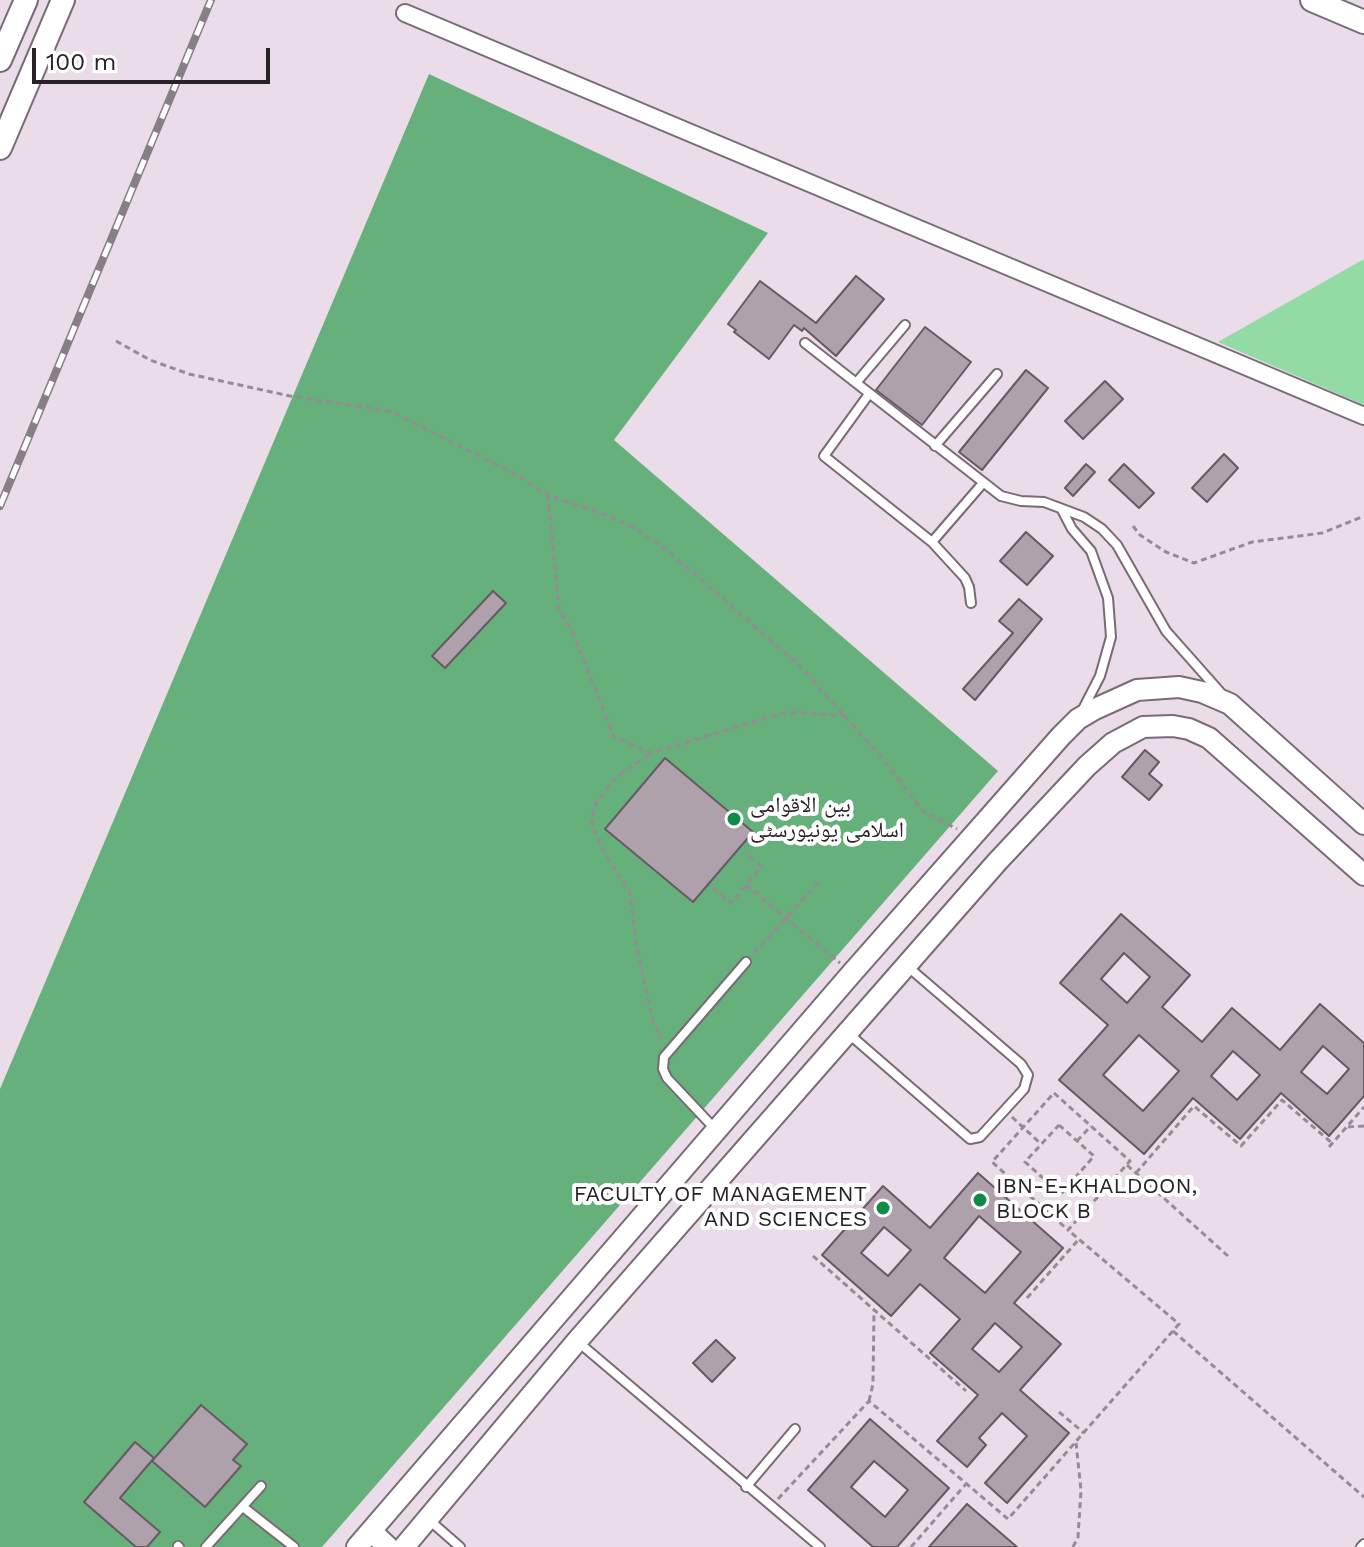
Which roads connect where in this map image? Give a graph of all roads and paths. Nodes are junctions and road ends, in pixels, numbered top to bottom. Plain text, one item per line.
1 (26, 0) edge
2 (63, 0) edge
3 (1312, 0) edge
4 (405, 13) dead end
5 (1364, 22) edge
6 (0, 60) edge
7 (0, 148) edge
8 (905, 325) dead end
9 (116, 341) dead end
10 (805, 343) dead end
11 (997, 374) dead end
12 (856, 383) junction
13 (869, 394) junction
14 (1364, 416) edge
15 (935, 446) junction
16 (983, 483) junction
17 (548, 495) junction
18 (1062, 510) junction
19 (1364, 516) edge
20 (1133, 526) dead end
21 (932, 542) junction
22 (971, 603) dead end
23 (1230, 704) junction
24 (846, 716) junction
25 (1078, 719) junction
26 (651, 753) junction
27 (1364, 824) edge
28 (969, 838) junction
29 (745, 853) dead end
30 (997, 862) junction
31 (1364, 875) edge
32 (819, 882) dead end
33 (746, 885) junction
34 (713, 888) dead end
35 (787, 919) junction
36 (746, 962) joint
37 (906, 965) junction
38 (852, 973) junction
39 (848, 1033) junction
40 (670, 1048) junction
41 (1364, 1107) edge
42 (1004, 1111) junction
43 (1091, 1126) junction
44 (1364, 1126) edge
45 (1023, 1128) junction
46 (1346, 1128) junction
47 (716, 1129) junction
48 (1077, 1141) junction
49 (1041, 1144) junction
50 (1127, 1165) junction
51 (1136, 1173) junction
52 (1044, 1179) junction
53 (1030, 1196) junction
54 (642, 1216) junction
55 (1068, 1230) junction
56 (669, 1238) junction
57 (1079, 1239) junction
58 (813, 1256) dead end
59 (1228, 1256) dead end
60 (1027, 1298) dead end
61 (874, 1310) junction
62 (1173, 1331) junction
63 (577, 1341) junction
64 (966, 1391) dead end
65 (869, 1401) junction
66 (1059, 1412) dead end
67 (795, 1429) dead end
68 (1084, 1433) junction
69 (1076, 1443) junction
70 (966, 1484) junction
71 (261, 1486) dead end
72 (746, 1487) junction
73 (1364, 1497) edge
74 (243, 1507) junction
75 (770, 1507) junction
76 (428, 1519) junction
77 (364, 1539) edge
78 (206, 1547) edge
79 (294, 1547) edge
80 (388, 1547) edge
81 (404, 1547) edge
82 (460, 1547) edge
83 (820, 1547) edge
84 (911, 1547) edge
85 (1073, 1547) edge

1 - 6 main road
2 - 7 main road
3 - 5 main road
4 - 14 street
8 - 12 lane
9 - 17 path
10 - 12 lane
11 - 15 lane
12 - 13 lane
13 - 15 lane
13 - 21 lane
15 - 16 lane
16 - 18 lane
16 - 21 lane
17 - 24 path
17 - 26 path
18 - 23 lane
18 - 25 lane
19 - 20 path
21 - 22 lane
23 - 25 street
23 - 27 street
24 - 26 path
24 - 28 path
25 - 28 street
26 - 40 path
28 - 30 street
28 - 38 street
29 - 33 path
30 - 31 street
30 - 37 street
32 - 35 path
33 - 34 path
33 - 35 path
35 - 36 path
35 - 38 path
36 - 40 lane
37 - 39 street
37 - 42 lane
38 - 47 street
39 - 42 lane
39 - 56 street
40 - 47 lane
41 - 46 path
42 - 45 path
43 - 45 path
43 - 48 path
43 - 50 path
44 - 46 path
45 - 49 path
45 - 53 path
46 - 51 path
47 - 54 street
48 - 49 path
48 - 52 path
49 - 52 path
50 - 51 path
50 - 55 path
51 - 59 path
52 - 53 path
53 - 55 path
54 - 56 street
54 - 77 street
55 - 57 path
56 - 63 street
57 - 60 path
57 - 62 path
58 - 61 path
61 - 64 path
61 - 65 path
62 - 68 path
62 - 73 path
63 - 72 lane
63 - 76 street
65 - 70 path
65 - 75 path
66 - 68 path
67 - 72 lane
68 - 69 path
69 - 70 path
69 - 85 path
70 - 84 path
71 - 74 lane
72 - 75 lane
74 - 78 lane
74 - 79 lane
75 - 83 lane
76 - 81 street
76 - 82 lane
77 - 80 street

